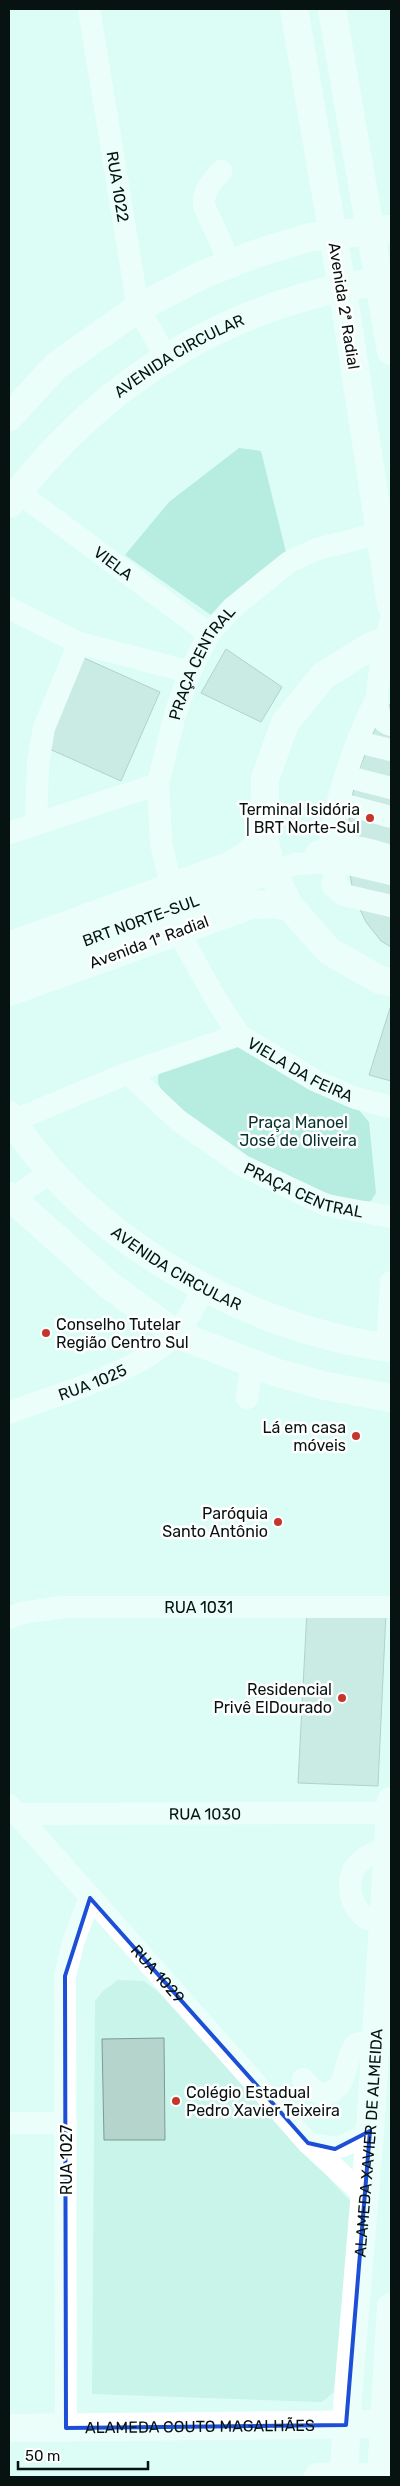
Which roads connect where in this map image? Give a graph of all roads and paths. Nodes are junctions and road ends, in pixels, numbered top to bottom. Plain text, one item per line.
1 (89, 9) edge
2 (294, 9) edge
3 (332, 9) edge
4 (220, 170) dead end
5 (381, 229) edge
6 (332, 233) junction
7 (228, 264) junction
8 (386, 281) edge
9 (342, 288) junction
10 (138, 308) junction
11 (391, 351) edge
12 (166, 357) junction
13 (9, 417) edge
14 (13, 498) edge
15 (380, 532) junction
16 (391, 604) edge
17 (9, 608) edge
18 (391, 613) edge
19 (209, 634) junction
20 (386, 636) edge
21 (79, 642) junction
22 (190, 672) junction
23 (381, 710) edge
24 (358, 739) junction
25 (391, 750) edge
26 (346, 774) junction
27 (158, 784) junction
28 (391, 788) edge
29 (337, 808) junction
30 (391, 817) edge
31 (36, 823) junction
32 (9, 833) edge
33 (264, 839) junction
34 (329, 848) junction
35 (391, 856) edge
36 (284, 868) junction
37 (391, 874) edge
38 (171, 887) junction
39 (344, 895) junction
40 (391, 906) edge
41 (290, 907) junction
42 (179, 932) junction
43 (9, 946) edge
44 (9, 968) edge
45 (391, 982) edge
46 (9, 992) edge
47 (239, 1035) junction
48 (128, 1073) junction
49 (391, 1107) edge
50 (11, 1118) edge
51 (51, 1172) junction
52 (10, 1199) edge
53 (391, 1217) edge
54 (391, 1282) edge
55 (204, 1289) junction
56 (176, 1334) junction
57 (389, 1348) edge
58 (252, 1363) junction
59 (247, 1398) dead end
60 (391, 1398) edge
61 (9, 1413) edge
62 (391, 1607) edge
63 (9, 1618) edge
64 (391, 1801) edge
65 (13, 1809) edge
66 (391, 1813) edge
67 (389, 1847) junction
68 (90, 1898) junction
69 (384, 1924) junction
70 (376, 2041) junction
71 (303, 2079) dead end
72 (9, 2123) edge
73 (66, 2123) junction
74 (370, 2131) junction
75 (308, 2144) junction
76 (365, 2196) junction
77 (391, 2307) edge
78 (387, 2424) edge
79 (346, 2425) junction
80 (9, 2428) edge
81 (66, 2428) junction
82 (318, 2477) edge
83 (344, 2477) edge
84 (384, 2477) edge

1 - 10 street, RUA 1022
2 - 6 main road, Avenida 2ª Radial
3 - 5 main road
4 - 7 street
5 - 6 main road
5 - 8 main road
6 - 7 main road
6 - 9 main road, Avenida 2ª Radial
7 - 10 main road
8 - 9 main road, AVENIDA CIRCULAR
8 - 11 main road
9 - 12 main road, AVENIDA CIRCULAR
9 - 15 main road, Avenida 2ª Radial
10 - 12 street, RUA 1022
10 - 13 main road
12 - 14 main road, AVENIDA CIRCULAR
14 - 19 street, VIELA
15 - 16 main road, Avenida 2ª Radial
15 - 19 street, PRAÇA CENTRAL
17 - 21 street
18 - 20 main road
19 - 22 street, PRAÇA CENTRAL
20 - 23 street
20 - 33 main road
21 - 22 street
21 - 31 street
22 - 27 street, PRAÇA CENTRAL
23 - 24 street
24 - 25 street
24 - 26 street
26 - 28 street
26 - 29 street
27 - 31 street
27 - 38 street, PRAÇA CENTRAL
29 - 30 street
29 - 34 street
31 - 32 street
33 - 36 main road
33 - 38 main road
34 - 35 street
34 - 36 street
34 - 37 street
34 - 39 street
36 - 39 street
36 - 41 main road
36 - 44 street, BRT NORTE-SUL
38 - 43 main road
39 - 40 street
41 - 42 main road, Avenida 1ª Radial
41 - 45 main road
42 - 46 main road, Avenida 1ª Radial
42 - 47 street, VIELA DA FEIRA
47 - 48 street
47 - 49 street, VIELA DA FEIRA
48 - 50 street
48 - 53 street, PRAÇA CENTRAL
50 - 51 main road, AVENIDA CIRCULAR
51 - 52 street
51 - 55 main road, AVENIDA CIRCULAR
52 - 56 main road
54 - 57 street
55 - 56 street, RUA 1025
55 - 57 main road, AVENIDA CIRCULAR
56 - 58 main road
56 - 61 street, RUA 1025
58 - 59 street
58 - 60 main road
62 - 63 street, RUA 1031
64 - 66 main road, ALAMEDA XAVIER DE ALMEIDA
65 - 66 street, RUA 1030
65 - 68 street, RUA 1029
66 - 67 main road, ALAMEDA XAVIER DE ALMEIDA
67 - 69 main road, ALAMEDA XAVIER DE ALMEIDA
67 - 69 street
68 - 73 street, RUA 1027
68 - 75 street, RUA 1029
69 - 70 main road, ALAMEDA XAVIER DE ALMEIDA
70 - 71 street
70 - 74 main road, ALAMEDA XAVIER DE ALMEIDA
72 - 73 street
73 - 81 street, RUA 1027
74 - 75 street
74 - 76 main road, ALAMEDA XAVIER DE ALMEIDA
75 - 76 street, RUA 1029
76 - 79 main road, ALAMEDA XAVIER DE ALMEIDA
77 - 78 main road
78 - 79 main road, ALAMEDA COUTO MAGALHÃES
78 - 84 main road
79 - 81 main road, ALAMEDA COUTO MAGALHÃES
79 - 83 main road, ALAMEDA XAVIER DE ALMEIDA
80 - 81 main road, ALAMEDA COUTO MAGALHÃES
82 - 83 main road
83 - 84 main road

